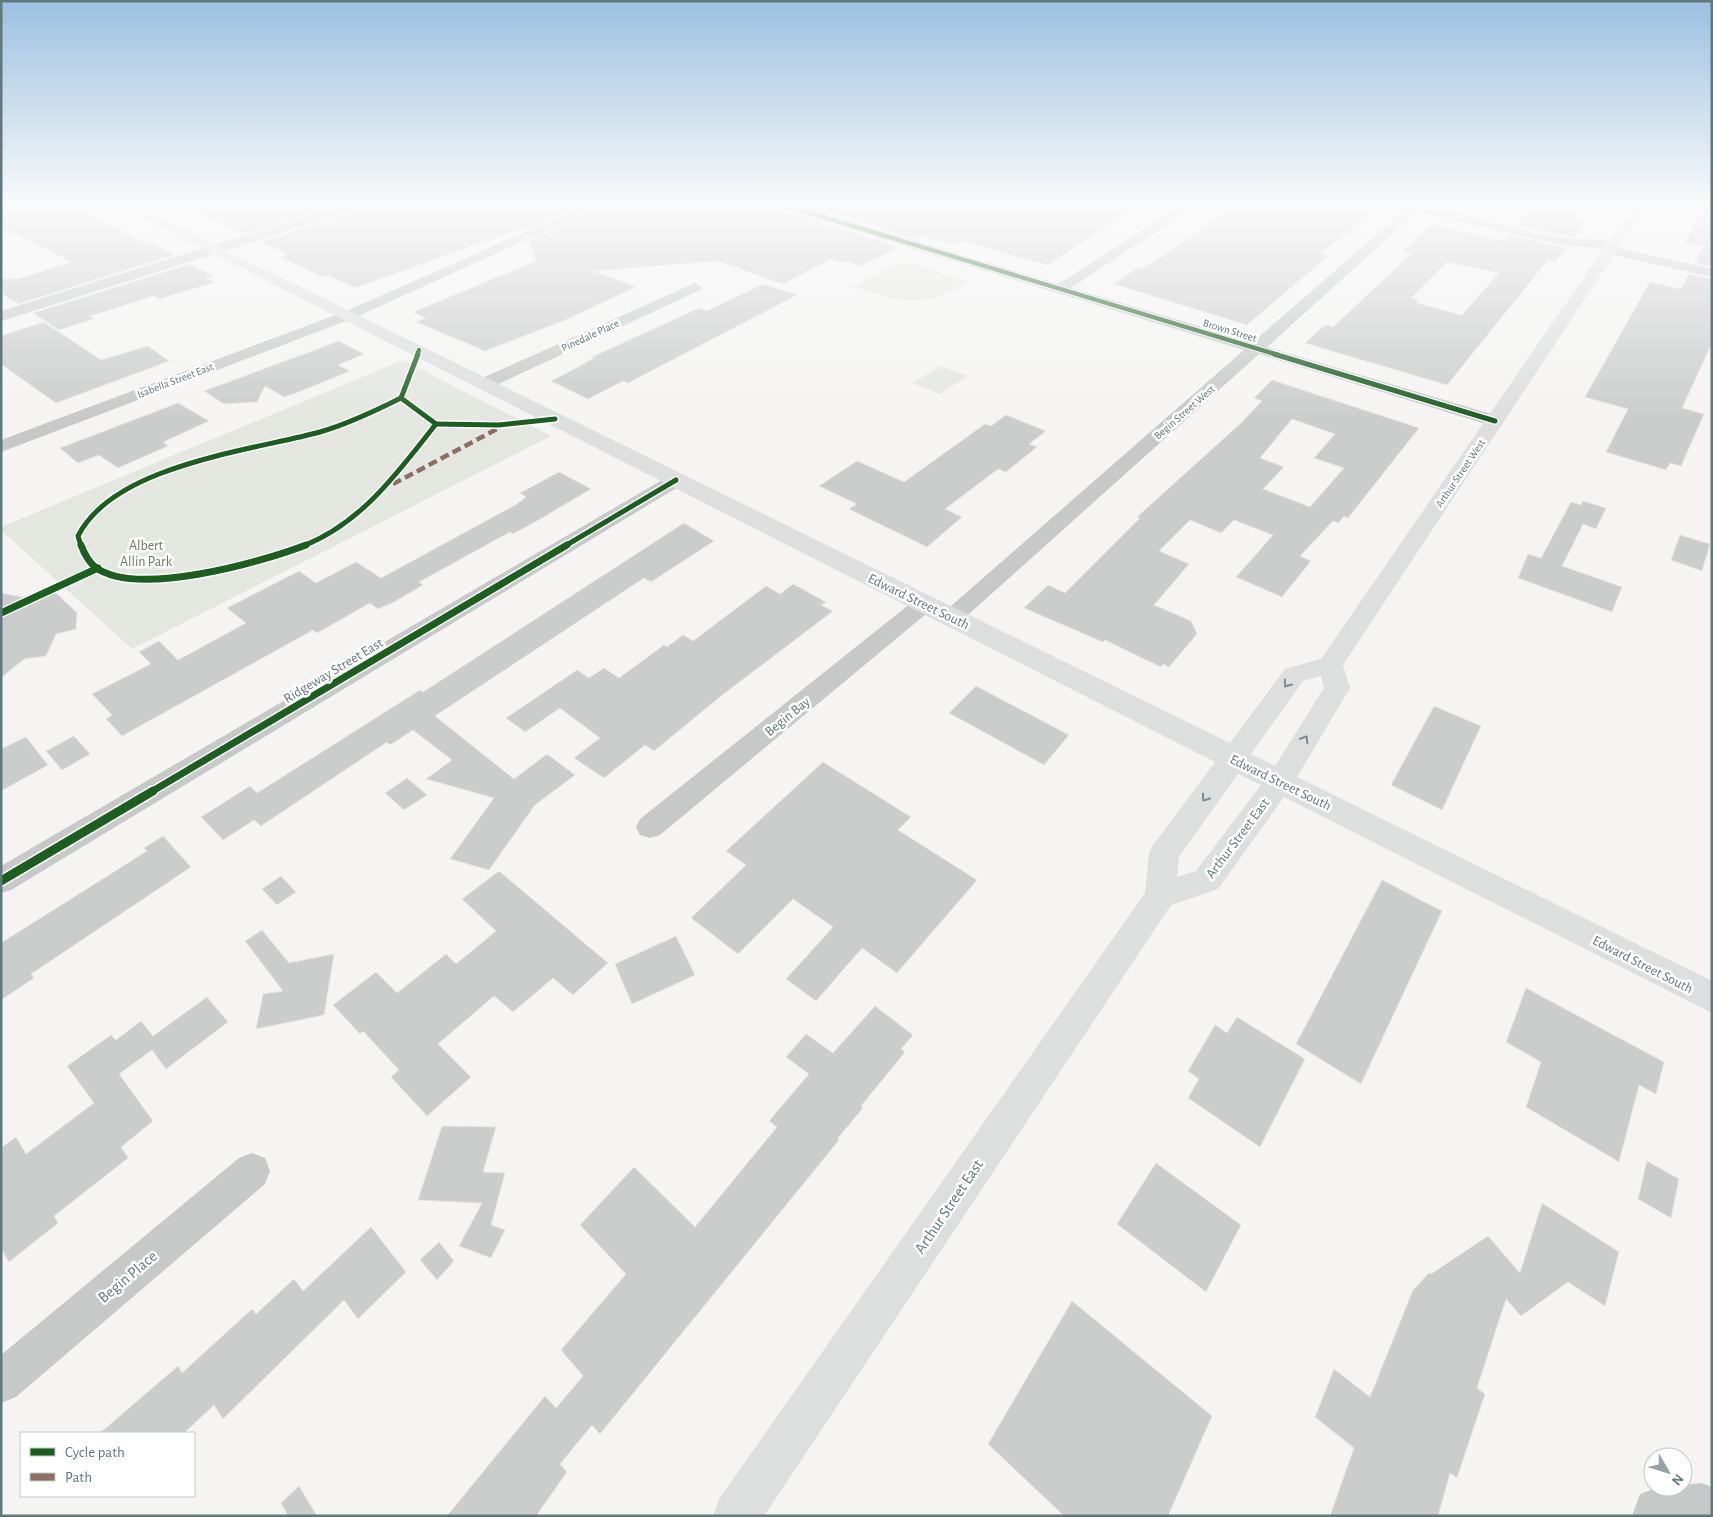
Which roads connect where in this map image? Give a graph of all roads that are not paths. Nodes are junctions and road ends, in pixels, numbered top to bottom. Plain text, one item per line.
1 (128, 277) edge
2 (270, 277) edge
3 (435, 277) edge
4 (1019, 277) edge
5 (1078, 277) edge
6 (1335, 277) edge
7 (1591, 277) edge
8 (695, 287) dead end
9 (1059, 289) junction
10 (349, 315) junction
11 (1, 316) edge
12 (1256, 349) junction
13 (486, 383) junction
14 (1494, 421) junction
15 (1, 446) edge
16 (676, 480) junction
17 (924, 604) junction
18 (951, 618) junction
19 (1330, 665) junction
20 (1233, 758) junction
21 (1280, 781) junction
22 (650, 827) dead end
23 (1, 881) edge
24 (1160, 896) junction
25 (1712, 998) edge
26 (252, 1171) dead end
27 (1, 1382) edge
28 (1712, 1509) edge
29 (1655, 1513) edge
30 (736, 1516) edge

1 - 11 street
2 - 10 main road, Edward Street South
3 - 10 street, Isabella Street East
4 - 9 street, Brown Street
5 - 9 street
6 - 12 street, Begin Street West
7 - 14 main road, Arthur Street West
8 - 13 street, Pinedale Place
9 - 12 street, Brown Street
10 - 13 main road, Edward Street South
10 - 15 street, Isabella Street East
12 - 14 street, Brown Street
12 - 18 street, Begin Street West
13 - 16 main road, Edward Street South
14 - 19 main road, Arthur Street West
16 - 17 main road, Edward Street South
16 - 23 street, Ridgeway Street East
17 - 18 main road, Edward Street South
17 - 22 street, Begin Bay
18 - 20 main road, Edward Street South
19 -> 20 main road
21 -> 19 main road
20 - 21 main road, Edward Street South
20 -> 24 main road, Arthur Street East
21 - 24 main road, Arthur Street East
21 - 25 main road, Edward Street South
24 - 30 main road, Arthur Street East
26 - 27 street, Begin Place
28 - 29 street

